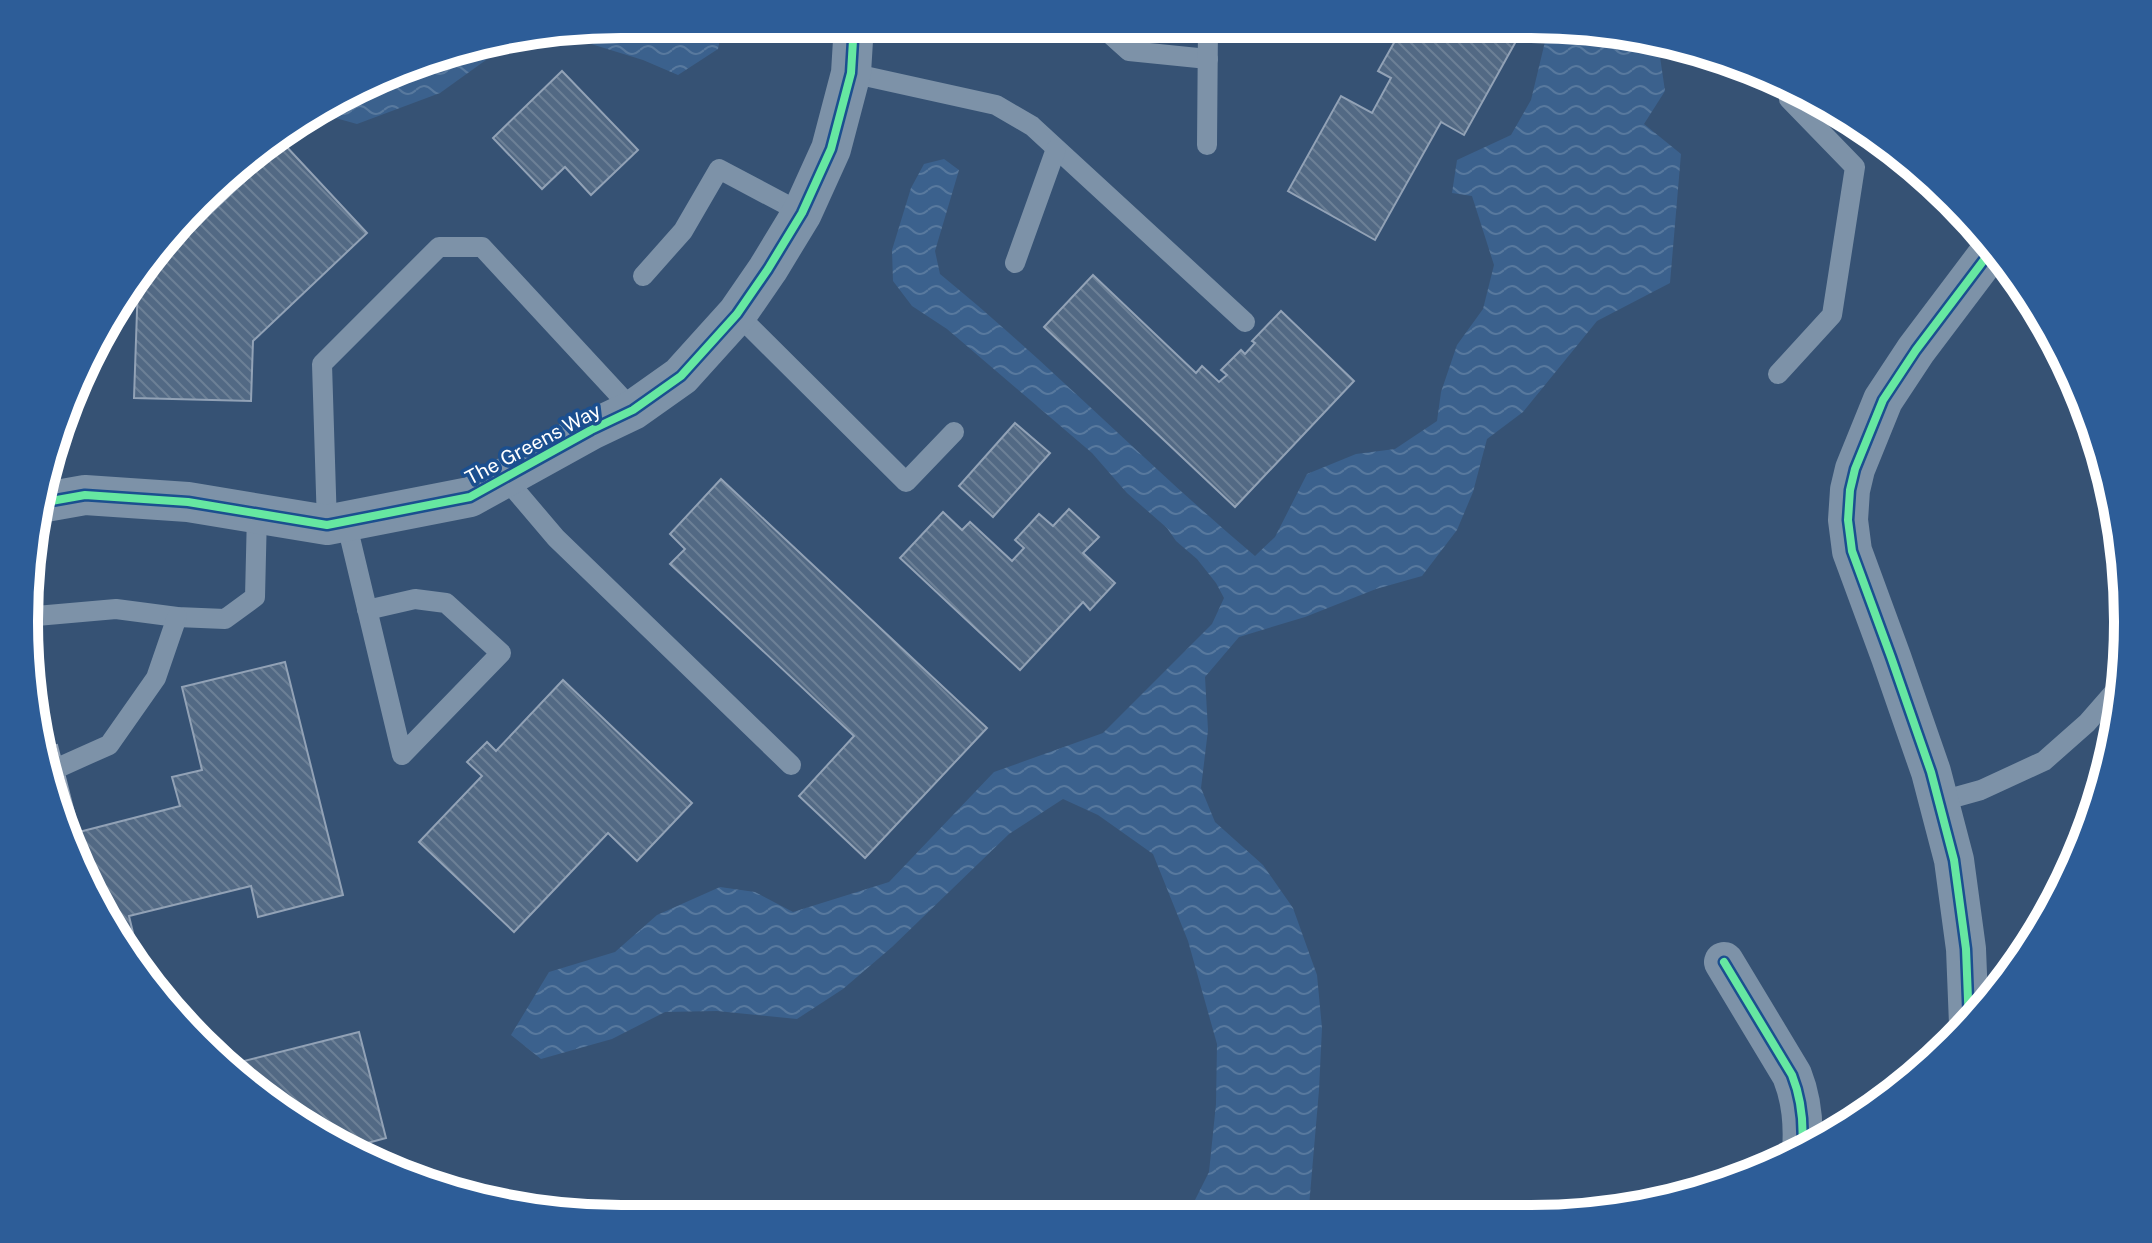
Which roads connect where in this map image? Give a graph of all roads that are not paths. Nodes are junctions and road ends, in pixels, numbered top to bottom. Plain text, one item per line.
1 (853, 38) edge
2 (1114, 38) edge
3 (1208, 38) edge
4 (1208, 59) junction
5 (851, 73) junction
6 (1789, 98) edge
7 (1207, 145) dead end
8 (1056, 149) junction
9 (802, 213) junction
10 (1986, 257) edge
11 (1015, 263) dead end
12 (643, 276) dead end
13 (737, 314) junction
14 (1245, 322) dead end
15 (1778, 374) dead end
16 (633, 410) junction
17 (954, 432) dead end
18 (505, 478) junction
19 (51, 501) edge
20 (257, 513) junction
21 (336, 523) junction
22 (367, 610) junction
23 (38, 616) edge
24 (177, 617) junction
25 (2109, 698) edge
26 (791, 765) dead end
27 (62, 766) dead end
28 (1938, 802) junction
29 (1724, 962) dead end
30 (1968, 1007) edge
31 (1803, 1137) edge

1 - 5 street, The Greens Way
2 - 4 lane
3 - 4 lane
4 - 7 lane
5 - 8 lane
5 - 9 street, The Greens Way
6 - 15 lane
8 - 11 lane
8 - 14 lane
9 - 12 lane
9 - 13 street, The Greens Way
10 - 28 street
13 - 16 street, The Greens Way
13 - 17 lane
16 - 18 street, The Greens Way
16 - 21 lane
18 - 21 street, The Greens Way
18 - 26 lane
19 - 20 street, The Greens Way
20 - 21 street, The Greens Way
20 - 24 lane
21 - 22 lane
22 - 22 lane
23 - 24 lane
24 - 27 lane
25 - 28 lane
28 - 30 street
29 - 31 street

